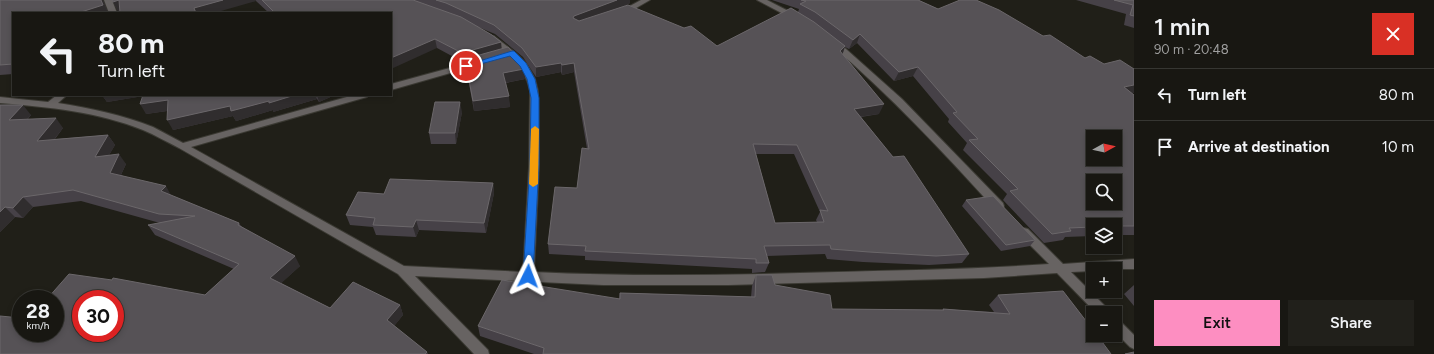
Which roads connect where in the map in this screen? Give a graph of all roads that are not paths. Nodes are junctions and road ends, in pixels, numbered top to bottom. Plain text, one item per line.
1 (108, 0) edge
2 (646, 0) edge
3 (761, 0) edge
4 (113, 12) edge
5 (612, 16) edge
6 (803, 21) edge
7 (483, 34) edge
8 (827, 37) edge
9 (489, 60) edge
10 (392, 88) edge
11 (62, 96) edge
12 (360, 96) edge
13 (0, 100) edge
14 (51, 104) junction
15 (182, 146) junction
16 (1005, 212) edge
17 (1016, 224) edge
18 (1134, 264) edge
19 (1059, 269) junction
20 (402, 271) junction
21 (528, 276) junction
22 (1097, 306) edge
23 (1122, 331) edge
24 (1134, 343) edge
25 (483, 354) edge

1 - 4 street
2 - 5 street
3 - 6 street
7 - 21 street
8 - 16 street
9 - 10 street
11 - 14 street
12 - 15 street
13 - 14 street
14 - 15 street
15 - 20 street
17 - 19 street
18 - 19 street
19 - 21 street
19 - 22 street
20 - 21 street
20 - 25 street
23 - 24 street

